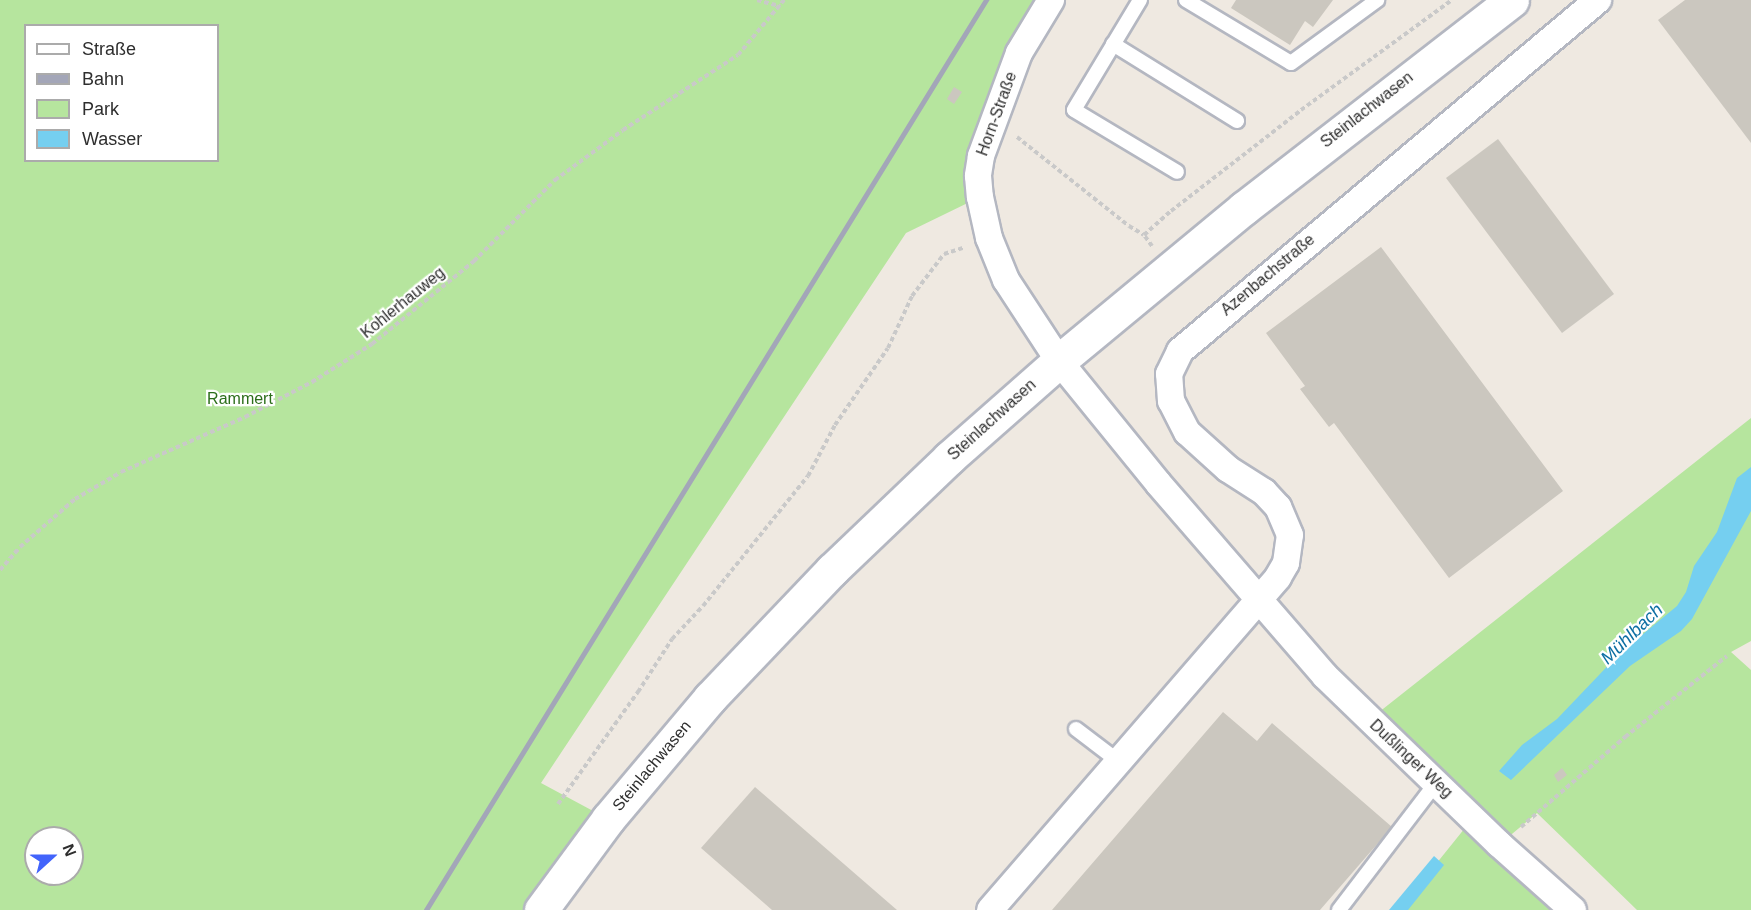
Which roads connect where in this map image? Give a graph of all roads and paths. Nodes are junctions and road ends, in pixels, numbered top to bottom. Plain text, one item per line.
1 (757, 0) edge
2 (784, 0) edge
3 (1051, 0) edge
4 (1140, 0) edge
5 (1186, 0) edge
6 (1377, 0) edge
7 (1512, 0) edge
8 (1598, 0) edge
9 (780, 6) junction
10 (1113, 44) junction
11 (994, 120) junction
12 (1237, 121) dead end
13 (1177, 172) dead end
14 (1144, 235) dead end
15 (988, 238) junction
16 (1059, 361) junction
17 (0, 570) edge
18 (1257, 600) junction
19 (1727, 656) dead end
20 (1076, 729) dead end
21 (1118, 761) junction
22 (1436, 783) junction
23 (558, 804) dead end
24 (1499, 844) junction
25 (541, 910) edge
26 (990, 910) edge
27 (1339, 910) edge
28 (1573, 910) edge

1 - 9 path
2 - 9 path, Kohlerhauweg
3 - 11 street, Horn-Straße
4 - 10 lane
5 - 6 lane
7 - 16 street, Steinlachwasen
8 - 18 street, Azenbachstraße
9 - 17 path, Kohlerhauweg
10 - 12 lane
10 - 13 lane
11 - 14 path
11 - 15 street, Horn-Straße
15 - 16 street, Horn-Straße
15 - 23 path
16 - 18 street, Dußlinger Weg
16 - 25 street, Steinlachwasen
18 - 21 street
18 - 22 street, Dußlinger Weg
19 - 24 path
20 - 21 lane
21 - 26 street
22 - 24 street, Dußlinger Weg
22 - 27 lane
24 - 28 street, Dußlinger Weg

